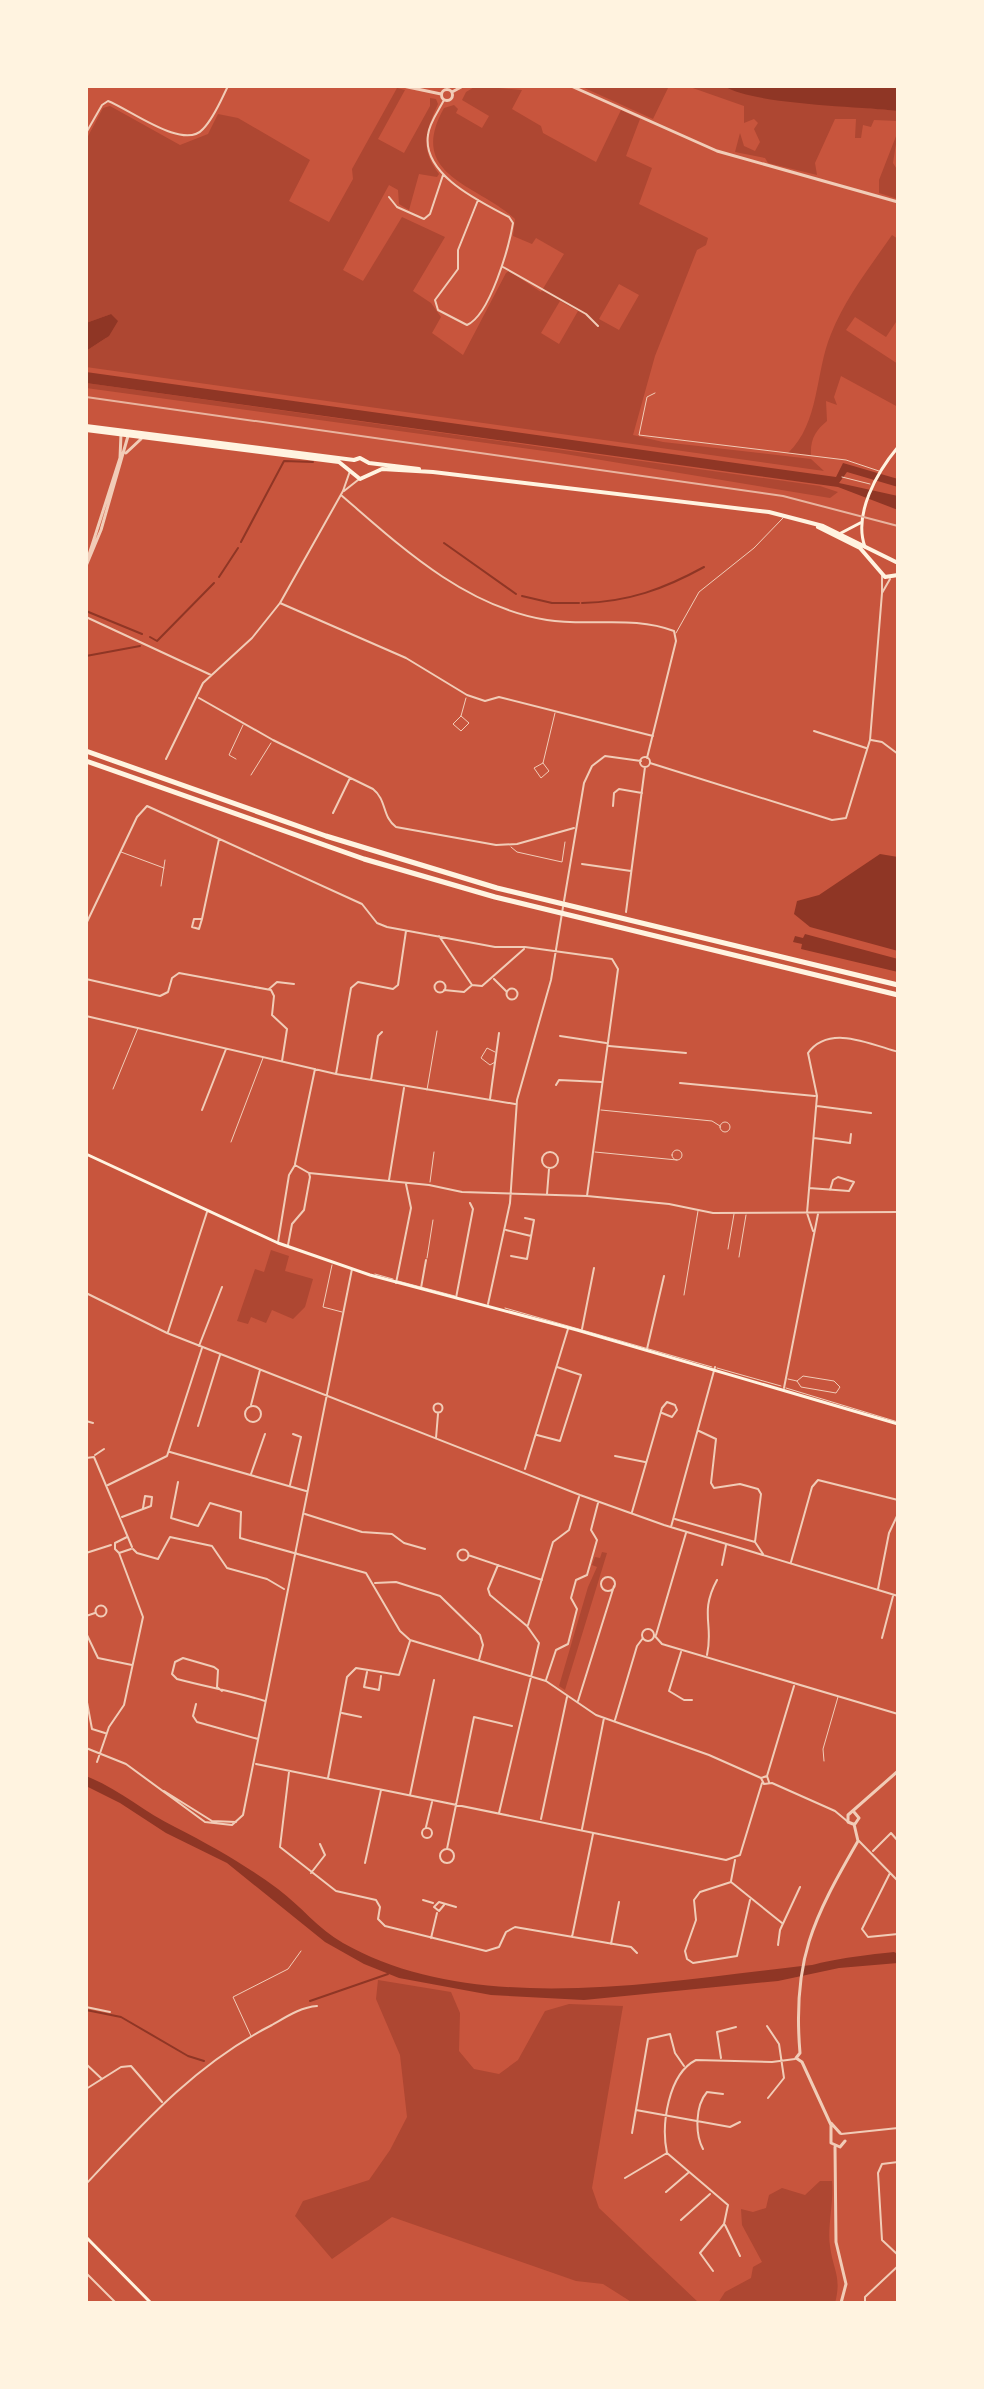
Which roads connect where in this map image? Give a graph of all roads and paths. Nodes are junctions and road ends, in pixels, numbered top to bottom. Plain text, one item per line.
1 (228, 86) edge
2 (403, 86) edge
3 (463, 86) edge
4 (571, 86) edge
5 (452, 92) junction
6 (441, 94) junction
7 (444, 100) junction
8 (86, 133) edge
9 (444, 174) junction
10 (389, 197) dead end
11 (478, 200) junction
12 (898, 202) edge
13 (502, 267) junction
14 (598, 326) dead end
15 (655, 393) dead end
16 (86, 428) edge
17 (124, 434) junction
18 (141, 439) junction
19 (898, 447) edge
20 (124, 457) junction
21 (354, 460) junction
22 (369, 463) junction
23 (350, 470) junction
24 (433, 472) junction
25 (878, 472) junction
26 (368, 475) junction
27 (842, 477) dead end
28 (360, 479) junction
29 (873, 486) junction
30 (342, 493) junction
31 (786, 516) junction
32 (863, 520) junction
33 (812, 524) junction
34 (840, 533) junction
35 (865, 547) junction
36 (885, 558) junction
37 (898, 563) edge
38 (86, 565) edge
39 (879, 567) junction
40 (882, 575) junction
41 (896, 575) edge
42 (882, 593) junction
43 (280, 603) junction
44 (86, 617) edge
45 (676, 633) junction
46 (211, 675) junction
47 (467, 695) junction
48 (199, 698) junction
49 (556, 710) junction
50 (461, 716) dead end
51 (243, 724) junction
52 (814, 731) dead end
53 (653, 736) junction
54 (273, 740) junction
55 (870, 740) junction
56 (867, 748) junction
57 (86, 751) edge
58 (898, 754) edge
59 (647, 758) junction
60 (166, 759) dead end
61 (236, 759) dead end
62 (86, 761) edge
63 (641, 761) junction
64 (543, 763) dead end
65 (650, 763) junction
66 (645, 767) junction
67 (251, 775) dead end
68 (351, 777) junction
69 (642, 793) junction
70 (613, 806) dead end
71 (333, 813) dead end
72 (576, 829) junction
73 (566, 830) junction
74 (575, 834) junction
75 (219, 838) junction
76 (565, 842) dead end
77 (511, 845) junction
78 (120, 851) junction
79 (165, 860) dead end
80 (582, 864) dead end
81 (164, 868) junction
82 (632, 871) junction
83 (161, 886) dead end
84 (86, 907) edge
85 (91, 910) junction
86 (626, 912) dead end
87 (202, 919) dead end
88 (86, 924) edge
89 (406, 929) junction
90 (439, 935) junction
91 (525, 947) junction
92 (493, 978) junction
93 (86, 979) edge
94 (294, 984) dead end
95 (472, 985) junction
96 (898, 985) edge
97 (268, 989) junction
98 (444, 990) dead end
99 (507, 992) dead end
100 (898, 995) edge
101 (86, 1016) edge
102 (138, 1028) junction
103 (437, 1031) dead end
104 (382, 1032) dead end
105 (499, 1033) dead end
106 (560, 1036) dead end
107 (608, 1045) junction
108 (226, 1049) junction
109 (898, 1052) edge
110 (497, 1053) junction
111 (686, 1053) dead end
112 (263, 1058) junction
113 (282, 1062) junction
114 (495, 1062) junction
115 (315, 1069) junction
116 (336, 1074) junction
117 (370, 1081) junction
118 (602, 1082) junction
119 (680, 1083) dead end
120 (556, 1085) dead end
121 (405, 1086) junction
122 (113, 1089) dead end
123 (427, 1090) junction
124 (817, 1096) junction
125 (489, 1100) junction
126 (516, 1105) junction
127 (816, 1106) junction
128 (202, 1110) dead end
129 (598, 1110) junction
130 (871, 1113) dead end
131 (720, 1126) dead end
132 (851, 1134) dead end
133 (812, 1138) junction
134 (231, 1142) dead end
135 (434, 1152) dead end
136 (593, 1152) junction
137 (86, 1154) edge
138 (677, 1160) dead end
139 (295, 1165) junction
140 (549, 1168) junction
141 (309, 1173) junction
142 (389, 1181) junction
143 (406, 1182) junction
144 (429, 1185) junction
145 (808, 1188) junction
146 (830, 1190) junction
147 (510, 1194) junction
148 (547, 1196) junction
149 (587, 1196) junction
150 (470, 1203) dead end
151 (698, 1210) junction
152 (207, 1212) junction
153 (898, 1212) edge
154 (807, 1213) junction
155 (818, 1213) junction
156 (734, 1214) junction
157 (746, 1215) junction
158 (282, 1217) junction
159 (525, 1218) dead end
160 (433, 1220) dead end
161 (294, 1221) junction
162 (504, 1230) junction
163 (813, 1231) junction
164 (531, 1236) junction
165 (278, 1243) junction
166 (288, 1247) junction
167 (728, 1249) dead end
168 (511, 1256) dead end
169 (739, 1257) dead end
170 (426, 1260) joint
171 (333, 1262) junction
172 (594, 1268) dead end
173 (352, 1269) junction
174 (664, 1276) dead end
175 (397, 1282) junction
176 (222, 1287) dead end
177 (421, 1288) junction
178 (86, 1293) edge
179 (684, 1295) dead end
180 (456, 1298) junction
181 (488, 1306) junction
182 (501, 1309) junction
183 (343, 1312) junction
184 (568, 1328) junction
185 (581, 1331) junction
186 (167, 1333) junction
187 (201, 1346) junction
188 (647, 1349) junction
189 (220, 1354) junction
190 (557, 1367) junction
191 (714, 1369) junction
192 (260, 1370) junction
193 (786, 1379) junction
194 (797, 1381) junction
195 (783, 1389) junction
196 (327, 1396) junction
197 (251, 1406) junction
198 (437, 1413) dead end
199 (662, 1413) dead end
200 (86, 1421) edge
201 (93, 1423) dead end
202 (898, 1423) edge
203 (198, 1426) dead end
204 (699, 1431) junction
205 (265, 1434) dead end
206 (293, 1434) dead end
207 (536, 1435) junction
208 (436, 1439) junction
209 (104, 1449) dead end
210 (169, 1451) junction
211 (615, 1456) dead end
212 (94, 1457) junction
213 (86, 1458) edge
214 (646, 1462) junction
215 (524, 1471) junction
216 (251, 1475) junction
217 (178, 1482) dead end
218 (108, 1485) junction
219 (290, 1486) junction
220 (308, 1491) junction
221 (580, 1495) junction
222 (898, 1500) edge
223 (598, 1502) junction
224 (143, 1508) dead end
225 (303, 1514) junction
226 (631, 1514) junction
227 (898, 1514) edge
228 (121, 1517) junction
229 (674, 1519) junction
230 (671, 1527) junction
231 (686, 1532) junction
232 (128, 1537) junction
233 (755, 1542) junction
234 (726, 1544) junction
235 (114, 1546) junction
236 (133, 1549) junction
237 (425, 1549) dead end
238 (86, 1553) edge
239 (119, 1553) junction
240 (296, 1553) junction
241 (468, 1555) dead end
242 (763, 1555) junction
243 (791, 1563) junction
244 (498, 1565) junction
245 (722, 1565) dead end
246 (717, 1580) dead end
247 (543, 1581) junction
248 (375, 1583) junction
249 (614, 1586) dead end
250 (286, 1590) junction
251 (877, 1590) junction
252 (896, 1595) edge
253 (96, 1613) dead end
254 (86, 1616) edge
255 (527, 1626) junction
256 (86, 1633) edge
257 (655, 1635) junction
258 (643, 1638) junction
259 (882, 1638) dead end
260 (410, 1640) junction
261 (88, 1641) edge
262 (681, 1650) junction
263 (706, 1656) junction
264 (479, 1661) junction
265 (133, 1665) junction
266 (368, 1671) junction
267 (381, 1674) junction
268 (531, 1676) junction
269 (434, 1680) dead end
270 (546, 1681) junction
271 (794, 1685) junction
272 (222, 1691) junction
273 (568, 1696) junction
274 (86, 1697) edge
275 (838, 1697) junction
276 (692, 1700) dead end
277 (266, 1701) junction
278 (577, 1702) junction
279 (196, 1704) dead end
280 (340, 1713) junction
281 (898, 1714) edge
282 (361, 1717) dead end
283 (604, 1718) junction
284 (617, 1722) junction
285 (512, 1726) dead end
286 (106, 1733) junction
287 (259, 1739) junction
288 (86, 1748) edge
289 (99, 1752) junction
290 (824, 1761) dead end
291 (97, 1762) dead end
292 (255, 1764) junction
293 (289, 1771) junction
294 (898, 1771) edge
295 (767, 1776) junction
296 (328, 1778) junction
297 (761, 1778) junction
298 (769, 1782) junction
299 (762, 1783) junction
300 (381, 1789) junction
301 (410, 1795) junction
302 (432, 1800) junction
303 (456, 1805) junction
304 (835, 1811) junction
305 (852, 1812) junction
306 (499, 1813) junction
307 (540, 1821) junction
308 (848, 1822) junction
309 (854, 1824) junction
310 (426, 1829) dead end
311 (581, 1830) junction
312 (593, 1832) junction
313 (858, 1841) junction
314 (898, 1841) edge
315 (320, 1844) dead end
316 (447, 1849) dead end
317 (872, 1852) junction
318 (735, 1860) junction
319 (365, 1863) dead end
320 (890, 1873) junction
321 (311, 1874) junction
322 (898, 1881) edge
323 (731, 1882) junction
324 (800, 1887) dead end
325 (423, 1900) dead end
326 (750, 1900) junction
327 (619, 1902) dead end
328 (435, 1904) junction
329 (444, 1905) junction
330 (456, 1907) dead end
331 (438, 1911) junction
332 (782, 1923) junction
333 (898, 1934) edge
334 (572, 1938) junction
335 (431, 1939) junction
336 (778, 1945) dead end
337 (610, 1946) junction
338 (301, 1951) dead end
339 (637, 1953) dead end
340 (317, 2006) dead end
341 (86, 2007) edge
342 (110, 2012) dead end
343 (767, 2026) dead end
344 (736, 2027) dead end
345 (251, 2036) junction
346 (800, 2053) junction
347 (796, 2058) junction
348 (720, 2060) junction
349 (782, 2061) junction
350 (802, 2062) junction
351 (86, 2064) edge
352 (684, 2067) junction
353 (102, 2079) junction
354 (86, 2089) edge
355 (723, 2094) dead end
356 (768, 2098) dead end
357 (163, 2103) junction
358 (635, 2110) junction
359 (668, 2116) junction
360 (829, 2120) junction
361 (698, 2122) junction
362 (740, 2122) dead end
363 (898, 2128) edge
364 (632, 2133) dead end
365 (840, 2133) junction
366 (834, 2134) junction
367 (853, 2135) junction
368 (845, 2141) junction
369 (841, 2146) junction
370 (835, 2147) junction
371 (703, 2149) dead end
372 (667, 2153) junction
373 (837, 2156) junction
374 (898, 2162) edge
375 (688, 2173) junction
376 (625, 2178) dead end
377 (86, 2184) edge
378 (666, 2192) dead end
379 (710, 2194) junction
380 (681, 2220) dead end
381 (724, 2224) junction
382 (86, 2237) edge
383 (898, 2255) edge
384 (740, 2256) dead end
385 (898, 2266) edge
386 (713, 2271) dead end
387 (86, 2273) edge
388 (864, 2302) edge
389 (116, 2303) edge
390 (151, 2303) edge
391 (841, 2303) edge

1 - 8 street
2 - 6 street
3 - 5 street
4 - 12 street
5 - 6 street
5 - 7 street
6 - 7 street
7 - 9 street
9 - 10 street
9 - 11 street
11 - 13 street
11 - 13 street
13 - 14 street
15 - 25 lane
16 - 17 main road
17 - 18 main road
17 - 20 street
17 - 21 main road
17 - 38 street
18 - 20 street
18 - 23 main road
19 - 25 main road
20 - 38 street
21 - 22 main road
21 - 23 main road
22 - 24 main road
22 - 26 main road
23 - 28 main road
23 - 30 street
24 - 26 main road
24 - 31 main road
25 - 29 main road
26 - 28 main road
27 - 29 lane
28 - 30 street
29 - 32 main road
30 - 43 street
30 - 45 street
31 - 33 main road
31 - 45 lane
32 - 34 main road
32 - 35 main road
33 - 34 main road
33 - 39 main road
34 - 35 main road
35 - 36 main road
36 - 37 main road
36 - 39 main road
39 - 40 main road
40 - 41 main road
40 - 42 street
41 - 42 street
42 - 55 street
43 - 46 street
43 - 47 street
44 - 46 street
45 - 53 street
46 - 48 street
47 - 49 street
47 - 50 lane
48 - 51 street
48 - 60 street
49 - 53 street
49 - 64 lane
51 - 54 street
51 - 61 lane
52 - 56 street
53 - 59 street
54 - 67 lane
54 - 68 street
55 - 56 street
55 - 58 street
56 - 65 street
57 - 96 highway
59 - 63 street
59 - 65 street
62 - 100 highway
63 - 66 street
63 - 72 street
65 - 66 street
66 - 69 street
68 - 71 street
68 - 77 street
69 - 70 street
69 - 82 street
72 - 73 street
72 - 74 street
73 - 74 street
73 - 77 street
74 - 126 street
75 - 78 street
75 - 87 street
75 - 89 street
76 - 77 lane
78 - 81 lane
78 - 85 street
79 - 81 lane
80 - 82 street
81 - 83 lane
82 - 86 street
84 - 85 street
85 - 88 street
89 - 90 street
89 - 116 street
90 - 91 street
90 - 95 street
91 - 92 street
91 - 107 street
92 - 95 street
92 - 99 street
93 - 97 street
94 - 97 street
95 - 98 street
97 - 113 street
101 - 102 street
102 - 108 street
102 - 122 lane
103 - 123 lane
104 - 117 street
105 - 110 street
106 - 107 street
107 - 111 street
107 - 118 street
108 - 112 street
108 - 128 street
109 - 124 street
110 - 114 street
110 - 114 lane
112 - 113 street
112 - 134 lane
113 - 115 street
114 - 125 street
115 - 116 street
115 - 139 street
116 - 117 street
117 - 121 street
118 - 120 street
118 - 129 street
119 - 124 street
121 - 123 street
121 - 142 street
123 - 125 street
124 - 127 street
125 - 126 street
126 - 147 street
127 - 130 street
127 - 133 street
129 - 131 lane
129 - 136 street
132 - 133 street
133 - 145 street
135 - 144 lane
136 - 138 lane
136 - 149 street
137 - 152 main road
139 - 141 street
139 - 158 street
140 - 140 street
140 - 148 street
141 - 142 street
141 - 161 street
142 - 143 street
143 - 144 street
143 - 175 street
144 - 147 street
145 - 146 street
145 - 154 street
146 - 146 street
147 - 148 street
147 - 162 street
148 - 149 street
149 - 151 street
150 - 180 street
151 - 156 street
151 - 179 lane
152 - 165 main road
152 - 186 street
153 - 155 street
154 - 155 street
154 - 157 street
154 - 163 street
155 - 163 street
156 - 157 street
156 - 167 lane
157 - 169 lane
158 - 161 street
158 - 165 street
159 - 164 street
160 - 170 lane
161 - 166 street
162 - 164 street
162 - 181 street
163 - 193 street
164 - 168 street
165 - 166 main road
166 - 171 main road
170 - 177 street
171 - 173 main road
171 - 183 lane
172 - 185 street
173 - 175 main road
173 - 183 street
174 - 188 street
175 - 177 main road
176 - 187 street
177 - 180 main road
178 - 186 street
180 - 181 main road
181 - 182 main road
182 - 184 main road
182 - 185 lane
183 - 196 street
184 - 185 main road
184 - 190 street
185 - 188 main road
186 - 187 street
187 - 189 street
187 - 210 street
188 - 191 main road
189 - 192 street
189 - 203 street
190 - 207 street
190 - 207 street
191 - 195 main road
191 - 204 street
192 - 196 street
192 - 197 street
193 - 194 lane
193 - 195 street
194 - 194 lane
195 - 202 main road
196 - 208 street
196 - 220 street
197 - 197 street
198 - 208 street
199 - 214 street
200 - 201 street
204 - 229 street
204 - 233 street
205 - 216 street
206 - 219 street
207 - 215 street
208 - 215 street
209 - 212 street
210 - 216 street
210 - 218 street
211 - 214 street
212 - 213 street
212 - 218 street
214 - 226 street
215 - 221 street
216 - 219 street
217 - 240 street
218 - 228 street
219 - 220 street
220 - 225 street
221 - 223 street
221 - 247 street
222 - 243 street
223 - 226 street
223 - 270 street
224 - 228 street
225 - 237 street
225 - 240 street
226 - 230 street
227 - 251 street
228 - 232 street
229 - 230 street
229 - 233 street
230 - 231 street
231 - 234 street
231 - 257 street
232 - 235 street
232 - 236 street
233 - 242 street
234 - 242 street
234 - 245 street
235 - 238 street
235 - 239 street
236 - 239 street
236 - 250 street
239 - 265 street
240 - 248 street
240 - 250 street
241 - 244 street
242 - 243 street
243 - 251 street
244 - 247 street
244 - 255 street
246 - 263 street
247 - 255 street
248 - 260 street
248 - 264 street
249 - 278 street
250 - 277 street
251 - 252 street
252 - 259 street
253 - 254 street
255 - 268 street
256 - 261 street
257 - 258 street
257 - 258 street
257 - 262 street
258 - 284 street
260 - 264 street
260 - 267 street
261 - 265 street
262 - 263 street
262 - 276 street
263 - 271 street
264 - 268 street
265 - 286 street
266 - 267 street
266 - 267 street
266 - 280 street
268 - 270 street
268 - 306 street
269 - 301 street
270 - 273 street
271 - 275 street
271 - 295 street
272 - 272 street
272 - 277 street
273 - 278 street
273 - 307 street
274 - 286 street
275 - 281 street
275 - 290 lane
277 - 287 street
278 - 283 street
279 - 287 street
280 - 282 street
280 - 296 street
283 - 284 street
283 - 311 street
284 - 297 street
285 - 303 street
286 - 289 street
287 - 292 street
288 - 289 street
289 - 291 street
289 - 292 street
292 - 293 street
293 - 296 street
293 - 321 street
294 - 305 street
295 - 297 street
295 - 298 street
296 - 300 street
297 - 299 street
298 - 299 street
298 - 304 street
299 - 318 street
300 - 301 street
300 - 319 street
301 - 302 street
302 - 303 street
302 - 310 street
303 - 306 street
303 - 316 street
304 - 305 street
304 - 308 street
305 - 308 street
305 - 309 street
306 - 307 street
307 - 311 street
308 - 309 street
309 - 313 street
311 - 312 street
312 - 318 street
312 - 334 street
313 - 317 street
313 - 346 street
314 - 317 street
315 - 321 street
317 - 320 street
318 - 323 street
320 - 322 street
320 - 333 street
321 - 335 street
323 - 326 street
323 - 326 street
324 - 332 street
325 - 328 street
326 - 332 street
327 - 337 street
328 - 329 street
328 - 331 street
329 - 330 street
329 - 331 street
331 - 335 street
332 - 336 street
334 - 335 street
334 - 337 street
337 - 339 street
338 - 345 lane
340 - 345 street
341 - 342 street
343 - 349 street
344 - 348 street
345 - 357 street
346 - 347 street
346 - 350 street
347 - 349 street
347 - 350 street
348 - 349 street
348 - 352 street
349 - 356 street
350 - 360 street
351 - 353 street
352 - 358 street
352 - 359 street
353 - 354 street
353 - 357 street
355 - 361 street
357 - 377 street
358 - 359 street
358 - 364 street
359 - 361 street
359 - 372 street
360 - 365 street
360 - 366 street
361 - 362 street
361 - 371 street
363 - 367 street
365 - 366 street
365 - 367 street
365 - 368 street
366 - 368 street
366 - 370 street
367 - 368 street
368 - 369 street
369 - 370 street
369 - 373 street
370 - 373 street
372 - 375 street
372 - 376 street
373 - 391 street
374 - 383 street
375 - 378 street
375 - 379 street
379 - 380 street
379 - 381 street
381 - 384 street
381 - 386 street
382 - 390 main road
385 - 388 street
387 - 389 street

